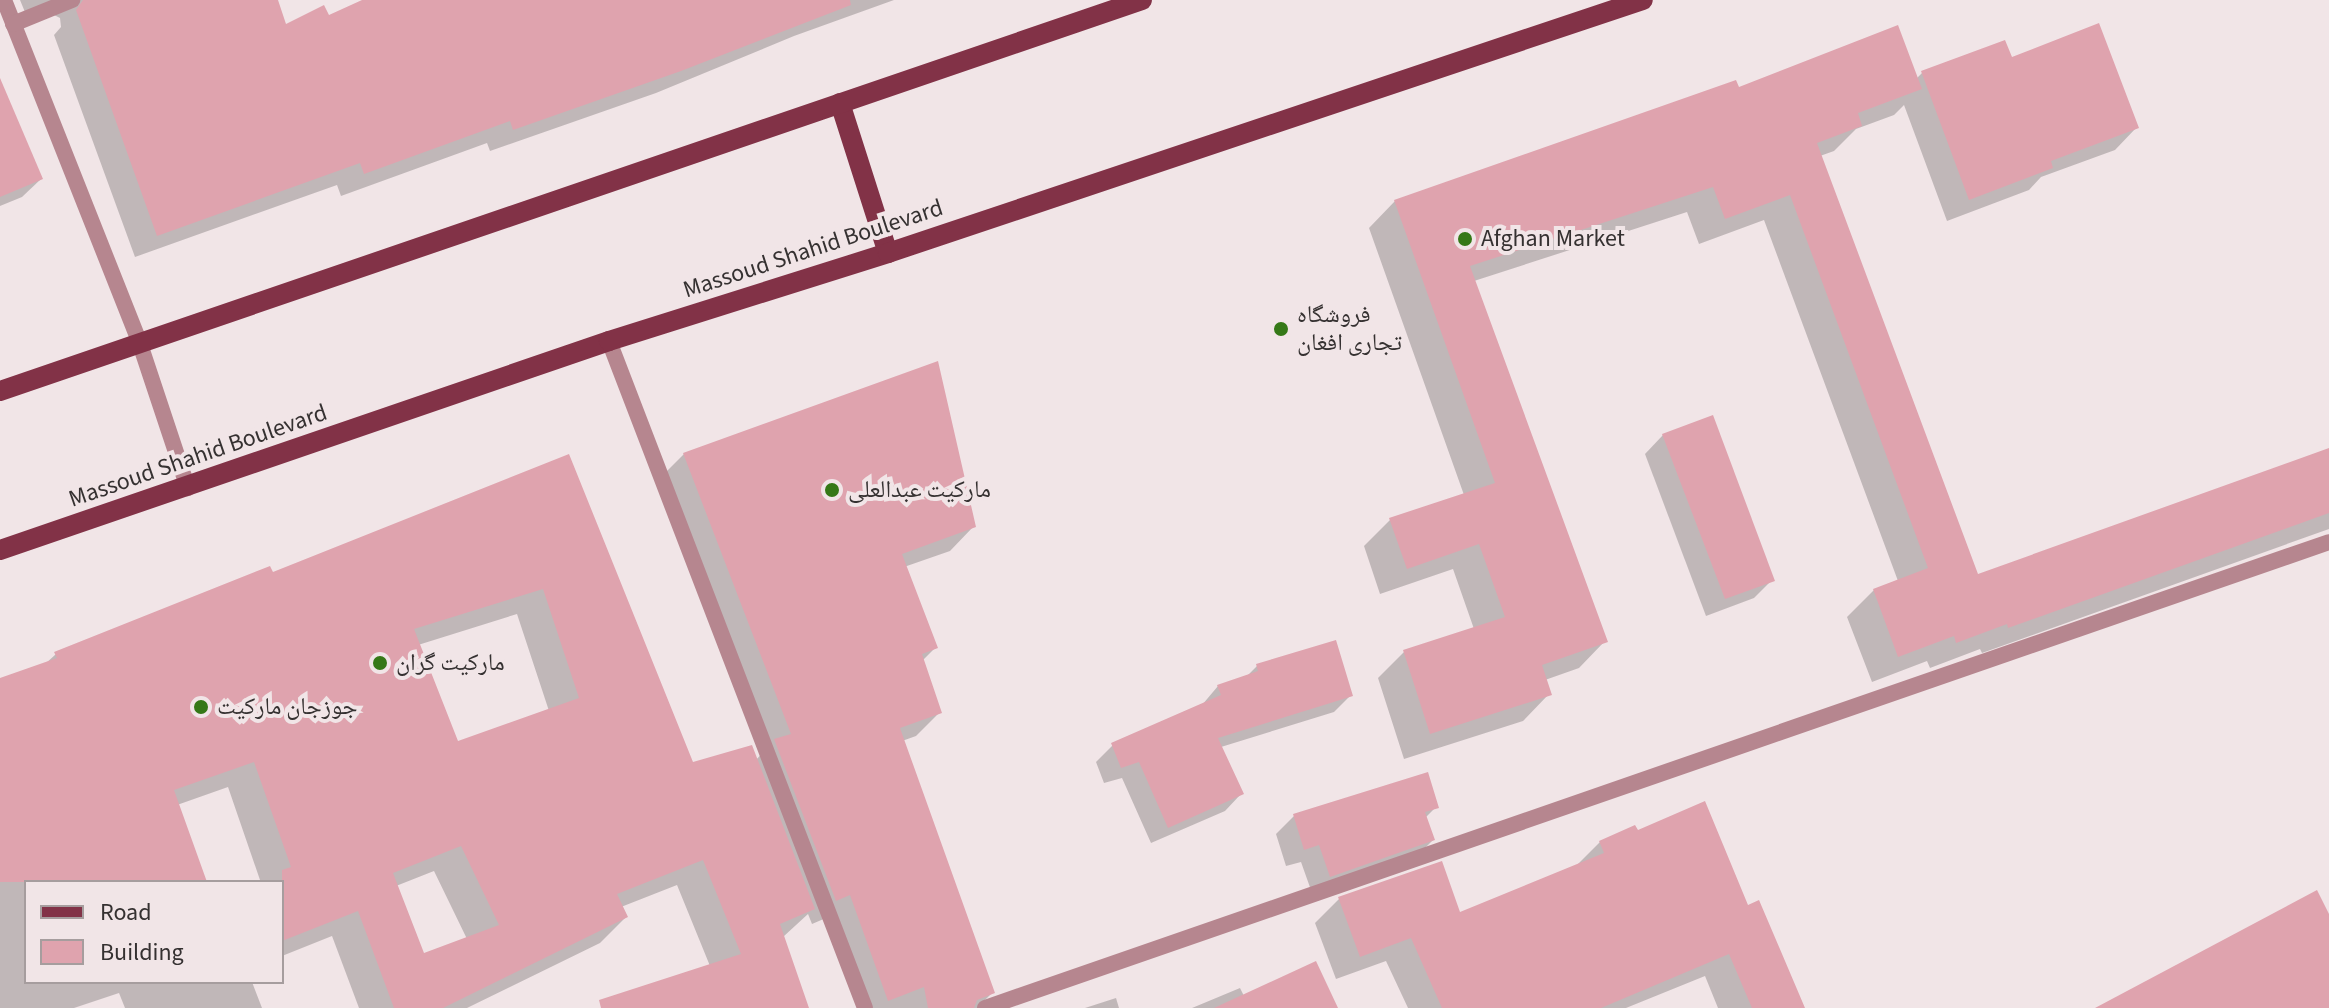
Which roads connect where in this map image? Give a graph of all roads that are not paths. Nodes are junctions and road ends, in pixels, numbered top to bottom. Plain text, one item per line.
1 (4, 0) edge
2 (72, 0) edge
3 (1142, 0) edge
4 (1643, 0) edge
5 (1606, 6) edge
6 (13, 24) junction
7 (840, 103) junction
8 (888, 253) junction
9 (609, 341) junction
10 (140, 344) junction
11 (0, 391) edge
12 (188, 488) junction
13 (2329, 542) edge
14 (0, 550) edge
15 (865, 1008) edge
16 (985, 1008) edge

1 - 6 street
2 - 6 street
3 - 7 main road
4 - 5 main road, Massoud Shahid Boulevard
5 - 8 main road, Massoud Shahid Boulevard
6 - 10 street
7 - 8 main road
7 - 10 main road
8 - 9 main road, Massoud Shahid Boulevard
9 - 12 main road, Massoud Shahid Boulevard
9 - 15 street
10 - 11 main road
10 - 12 street
12 - 14 main road, Massoud Shahid Boulevard
13 - 16 street

